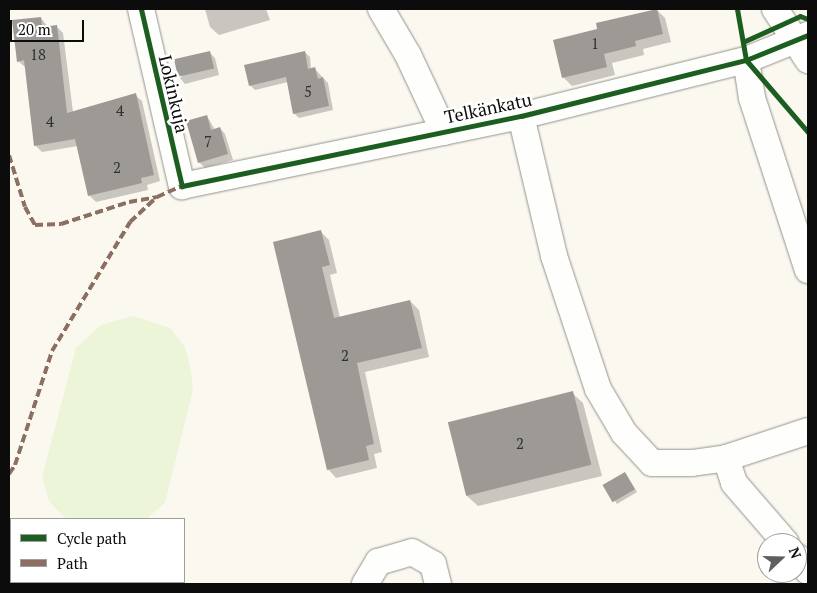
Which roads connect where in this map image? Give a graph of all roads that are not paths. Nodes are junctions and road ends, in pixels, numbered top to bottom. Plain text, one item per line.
1 (140, 9) edge
2 (381, 9) edge
3 (775, 9) edge
4 (801, 37) edge
5 (746, 60) junction
6 (808, 60) edge
7 (521, 116) junction
8 (444, 132) junction
9 (182, 186) joint
10 (808, 270) edge
11 (808, 431) edge
12 (726, 458) junction
13 (777, 533) edge
14 (435, 574) edge
15 (365, 584) edge

1 - 9 street, Lokinkuja
2 - 8 street
3 - 4 street
4 - 5 street, Telkänkatu
4 - 6 street
5 - 7 street, Telkänkatu
5 - 10 street
7 - 8 street, Telkänkatu
7 - 12 street
8 - 9 street, Telkänkatu
11 - 12 street
12 - 13 street
14 - 15 street

